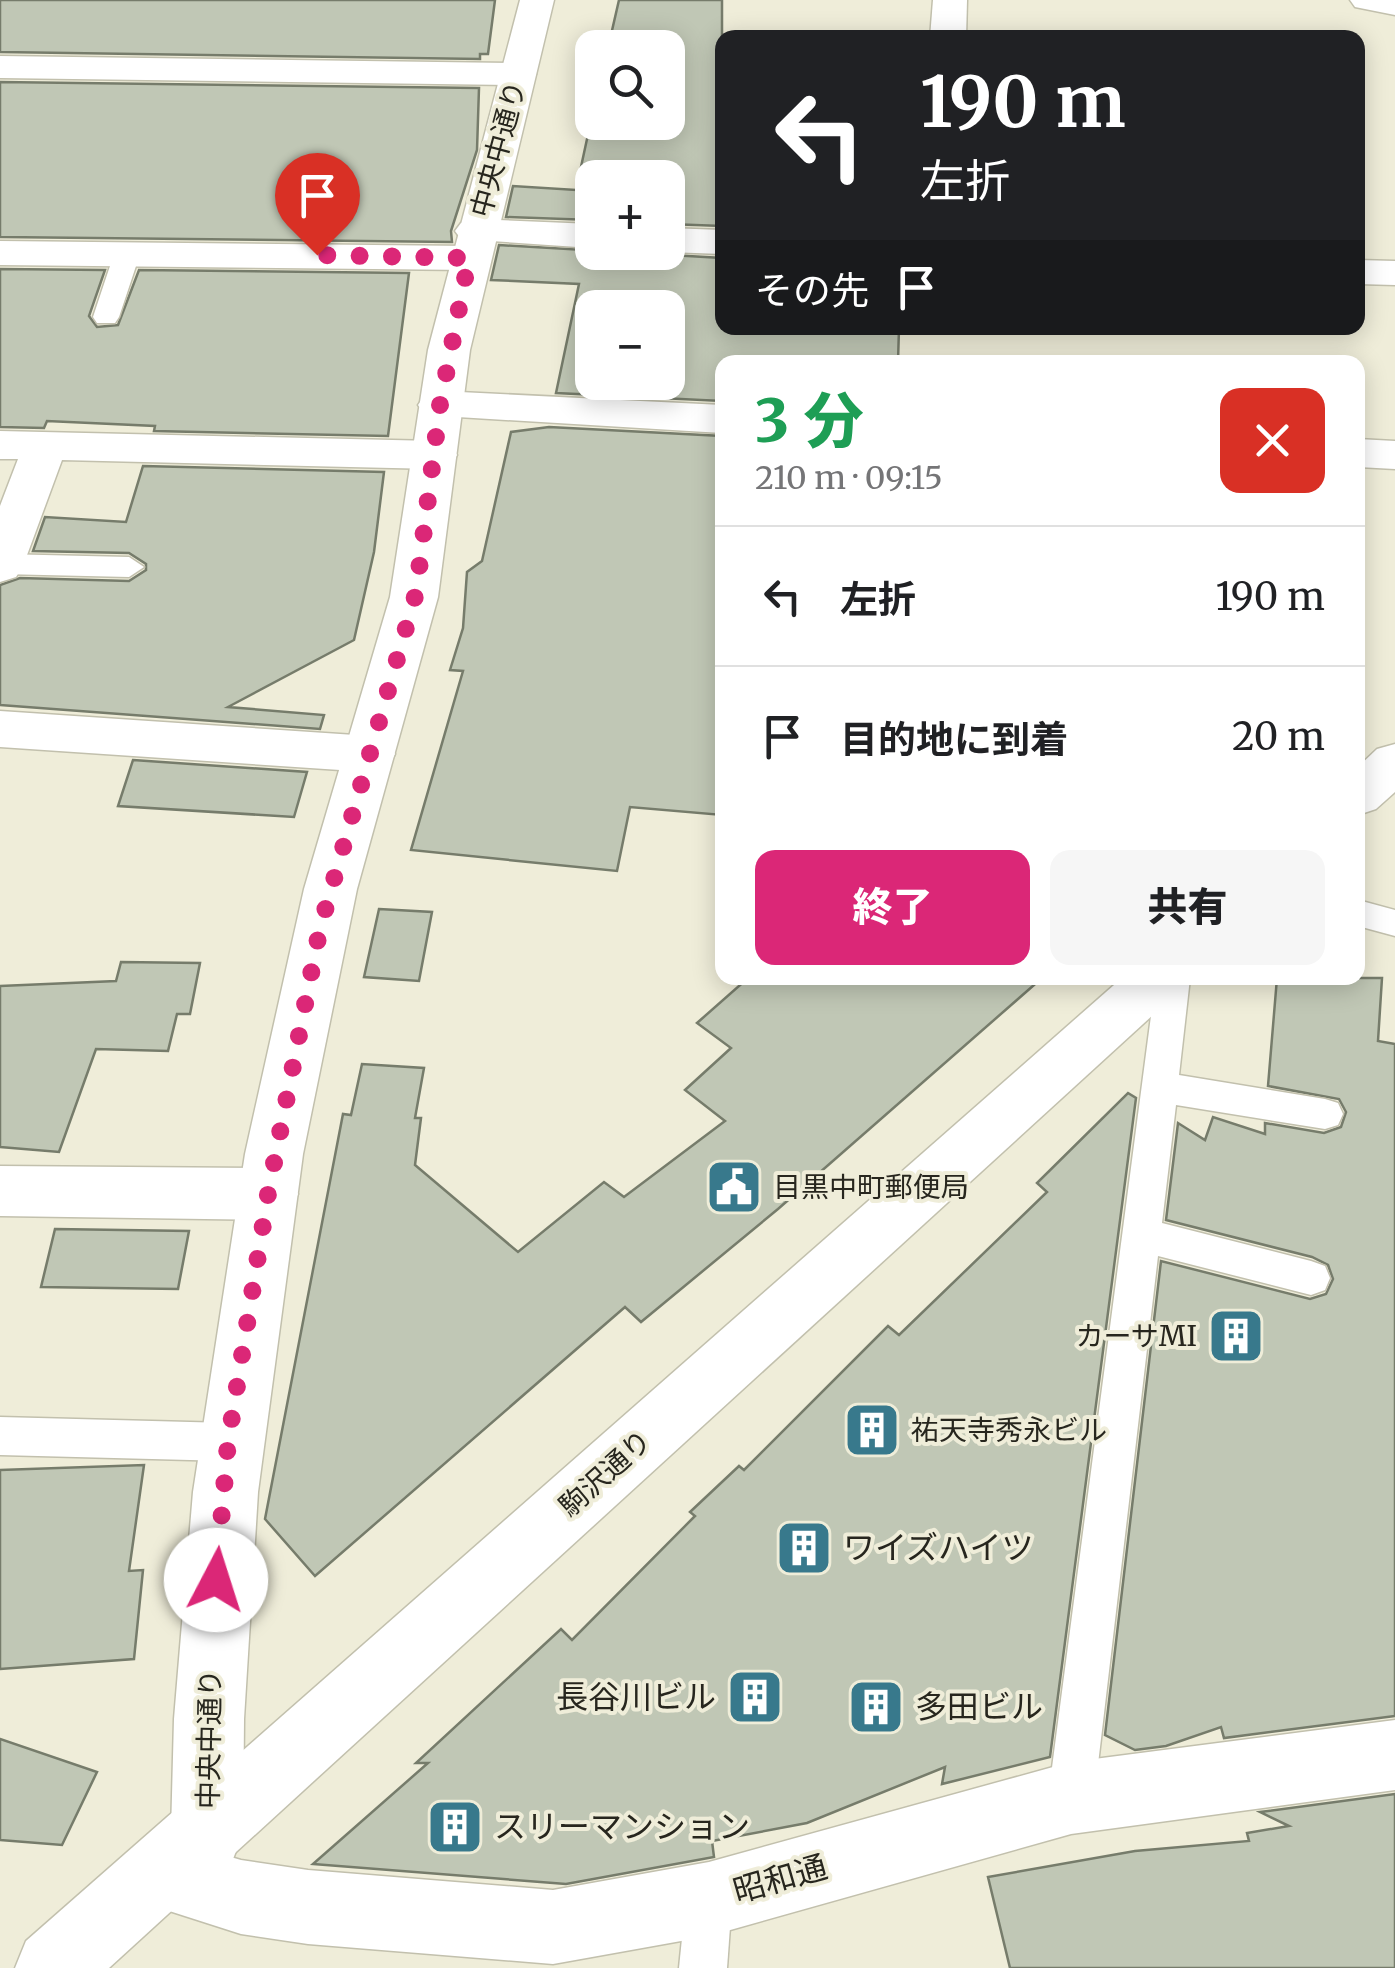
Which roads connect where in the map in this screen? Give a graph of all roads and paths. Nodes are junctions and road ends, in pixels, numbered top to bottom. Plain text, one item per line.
1 (537, 0) edge
2 (950, 0) edge
3 (1367, 0) edge
4 (1395, 4) edge
5 (948, 30) edge
6 (0, 67) edge
7 (518, 74) junction
8 (575, 237) edge
9 (685, 241) edge
10 (715, 242) edge
11 (472, 244) junction
12 (128, 251) junction
13 (0, 253) edge
14 (1365, 272) edge
15 (1395, 274) edge
16 (106, 317) dead end
17 (715, 420) edge
18 (437, 430) junction
19 (0, 445) edge
20 (44, 446) junction
21 (1365, 453) edge
22 (1395, 455) edge
23 (0, 565) edge
24 (129, 567) dead end
25 (0, 730) edge
26 (370, 754) junction
27 (1395, 762) edge
28 (1365, 790) edge
29 (1365, 915) edge
30 (1395, 922) edge
31 (1150, 985) edge
32 (1172, 985) edge
33 (1159, 1088) junction
34 (1325, 1114) dead end
35 (0, 1190) edge
36 (268, 1194) junction
37 (1141, 1235) junction
38 (1312, 1278) dead end
39 (0, 1436) edge
40 (228, 1442) junction
41 (1395, 1755) edge
42 (1071, 1798) junction
43 (184, 1853) junction
44 (706, 1934) edge
45 (53, 1968) edge

1 - 7 street, 中央中通り
2 - 5 street
3 - 4 street
6 - 7 street
7 - 11 street, 中央中通り
8 - 11 street
9 - 10 street
11 - 12 street
11 - 18 street, 中央中通り
12 - 13 street
12 - 16 lane
14 - 15 street
17 - 18 street
18 - 20 street
18 - 26 street, 中央中通り
19 - 20 street
20 - 23 street
21 - 22 street
23 - 24 lane
25 - 26 street
26 - 36 street, 中央中通り
27 - 28 street
29 - 30 lane
31 - 43 street, 駒沢通り
32 - 33 lane
33 - 34 lane
33 - 37 lane
35 - 36 street
36 - 40 street, 中央中通り
37 - 38 lane
37 - 42 lane
39 - 40 lane
40 - 43 street, 中央中通り
41 - 42 street, 昭和通
42 - 44 street, 昭和通
43 - 44 street, 昭和通
43 - 45 street, 駒沢通り

